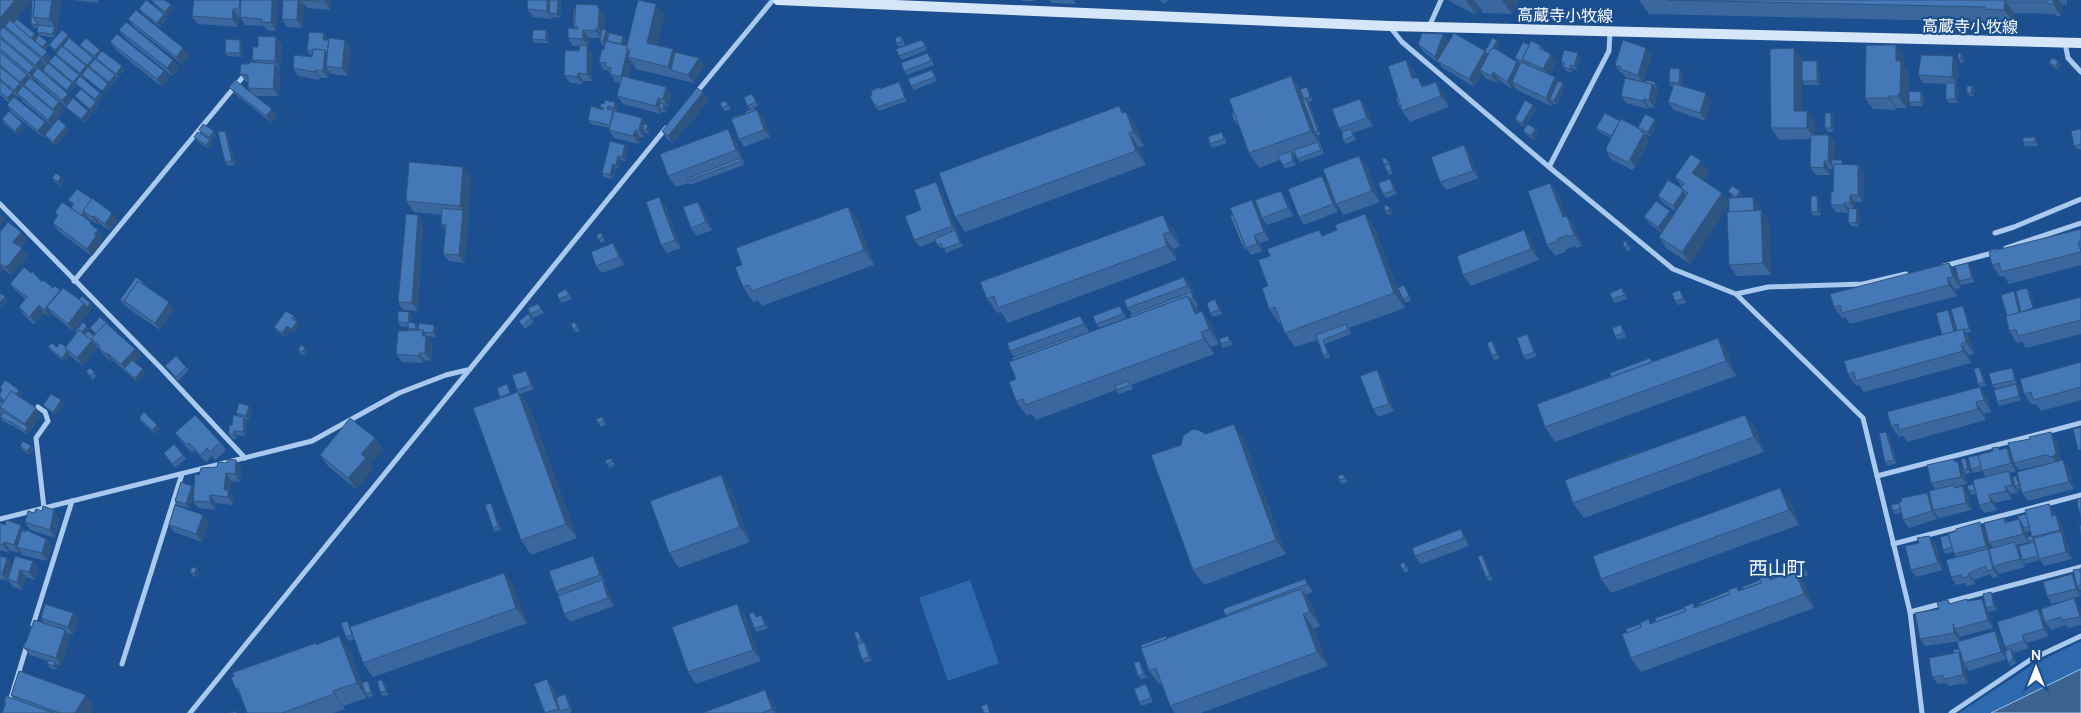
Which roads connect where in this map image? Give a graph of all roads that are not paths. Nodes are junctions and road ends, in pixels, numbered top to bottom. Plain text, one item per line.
1 (773, 0) edge
2 (778, 0) edge
3 (1441, 0) edge
4 (1389, 26) junction
5 (1429, 27) junction
6 (1610, 32) junction
7 (2065, 43) junction
8 (2081, 43) edge
9 (2081, 72) edge
10 (242, 78) edge
11 (691, 99) edge
12 (672, 121) edge
13 (1549, 167) junction
14 (2081, 199) edge
15 (0, 204) edge
16 (2081, 223) edge
17 (1995, 233) dead end
18 (1939, 267) edge
19 (1910, 273) edge
20 (74, 281) junction
21 (1736, 294) junction
22 (468, 370) junction
23 (38, 407) edge
24 (2081, 424) edge
25 (245, 458) junction
26 (182, 474) junction
27 (1877, 476) junction
28 (2081, 496) edge
29 (72, 501) junction
30 (44, 508) junction
31 (0, 519) edge
32 (1893, 544) junction
33 (2081, 566) edge
34 (1910, 612) junction
35 (2081, 636) edge
36 (122, 664) dead end
37 (10, 701) edge
38 (190, 713) edge
39 (1922, 713) edge
40 (1951, 713) edge

1 - 11 street
2 - 4 main road, 高蔵寺小牧線
3 - 5 street
4 - 5 main road, 高蔵寺小牧線
4 - 13 street
5 - 6 main road, 高蔵寺小牧線
6 - 7 main road, 高蔵寺小牧線
6 - 13 street
7 - 8 main road, 高蔵寺小牧線
7 - 9 street
10 - 20 street
12 - 22 street
13 - 21 street
14 - 17 street
15 - 20 street
16 - 18 street
19 - 21 street
20 - 25 street
21 - 27 street
22 - 25 street
22 - 38 street
23 - 30 street
24 - 27 street
25 - 26 street
26 - 29 street
26 - 36 street
27 - 32 street
28 - 32 street
29 - 30 street
29 - 37 street
30 - 31 street
32 - 34 street
33 - 34 street
34 - 39 street
35 - 40 street

